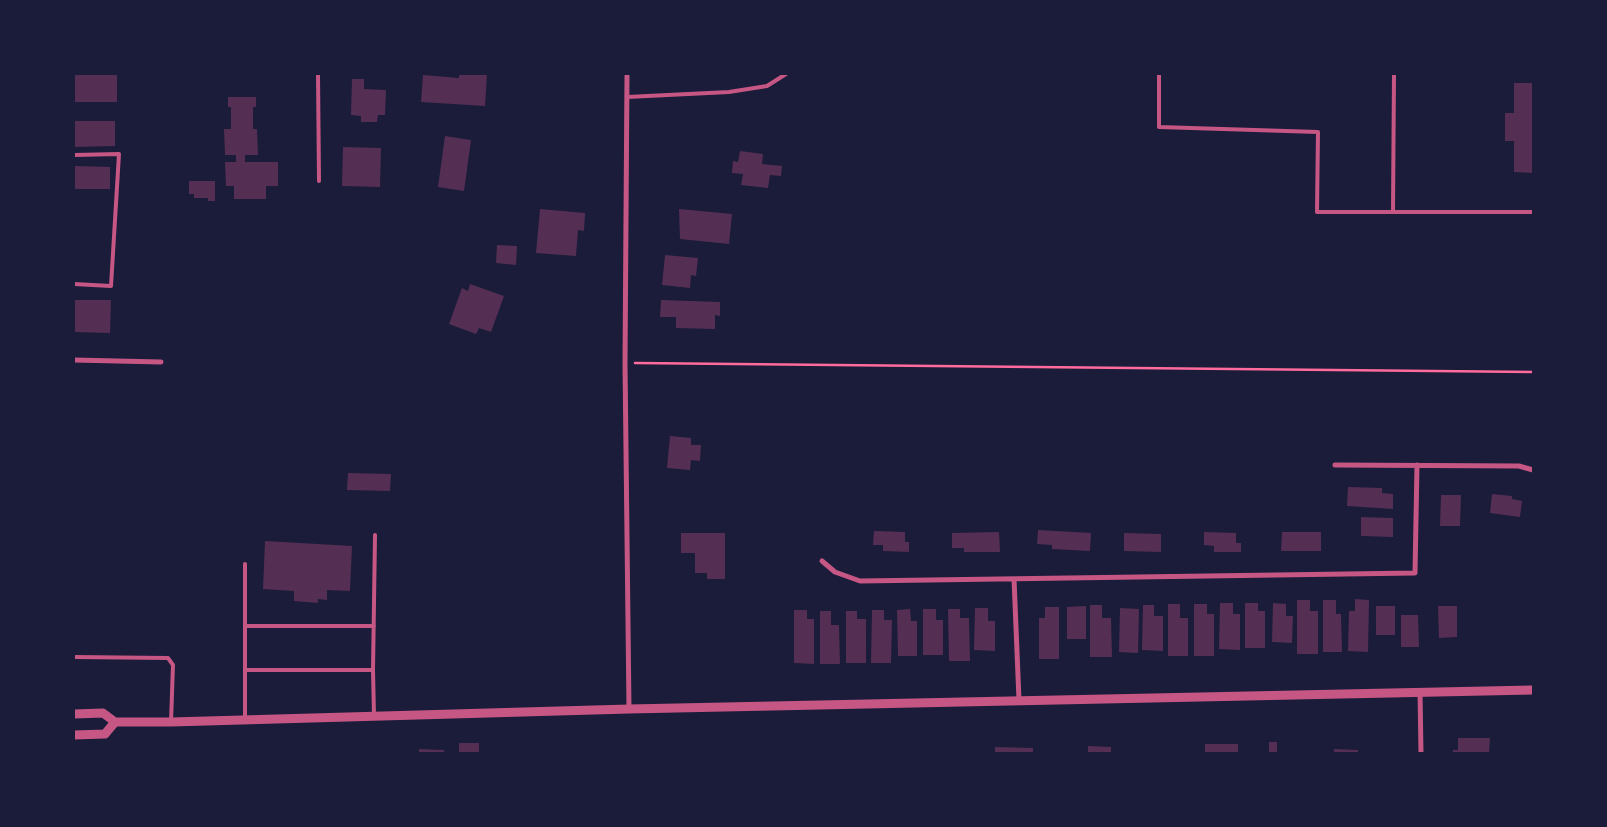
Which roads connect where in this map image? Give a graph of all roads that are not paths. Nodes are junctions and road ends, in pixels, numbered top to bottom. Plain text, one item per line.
1 (318, 74) edge
2 (627, 74) edge
3 (786, 74) edge
4 (1159, 74) edge
5 (1394, 74) edge
6 (627, 97) junction
7 (74, 155) edge
8 (319, 181) dead end
9 (1393, 211) junction
10 (1533, 212) edge
11 (74, 284) edge
12 (74, 360) edge
13 (161, 362) dead end
14 (1335, 465) dead end
15 (1417, 465) junction
16 (1533, 470) edge
17 (375, 535) dead end
18 (822, 561) dead end
19 (245, 564) dead end
20 (1014, 579) junction
21 (246, 626) junction
22 (374, 626) junction
23 (74, 656) edge
24 (246, 670) junction
25 (372, 670) junction
26 (1533, 690) edge
27 (1420, 691) junction
28 (1019, 700) junction
29 (629, 709) junction
30 (74, 714) edge
31 (374, 716) junction
32 (245, 720) junction
33 (116, 722) junction
34 (172, 722) junction
35 (74, 735) edge
36 (1421, 753) edge

1 - 8 lane
2 - 6 street
3 - 6 lane
4 - 9 lane
5 - 9 lane
6 - 29 street
7 - 11 lane
9 - 10 lane
12 - 13 street
14 - 15 street
15 - 16 street
15 - 20 street
17 - 22 lane
18 - 20 street
19 - 21 lane
20 - 28 street
21 - 22 lane
21 - 24 lane
22 - 25 lane
23 - 34 lane
24 - 25 lane
24 - 32 lane
25 - 31 lane
26 - 27 street
27 - 28 street
27 - 36 street
28 - 29 street
29 - 31 street
30 - 33 street
31 - 32 street
32 - 34 street
33 - 34 street
33 - 35 street

